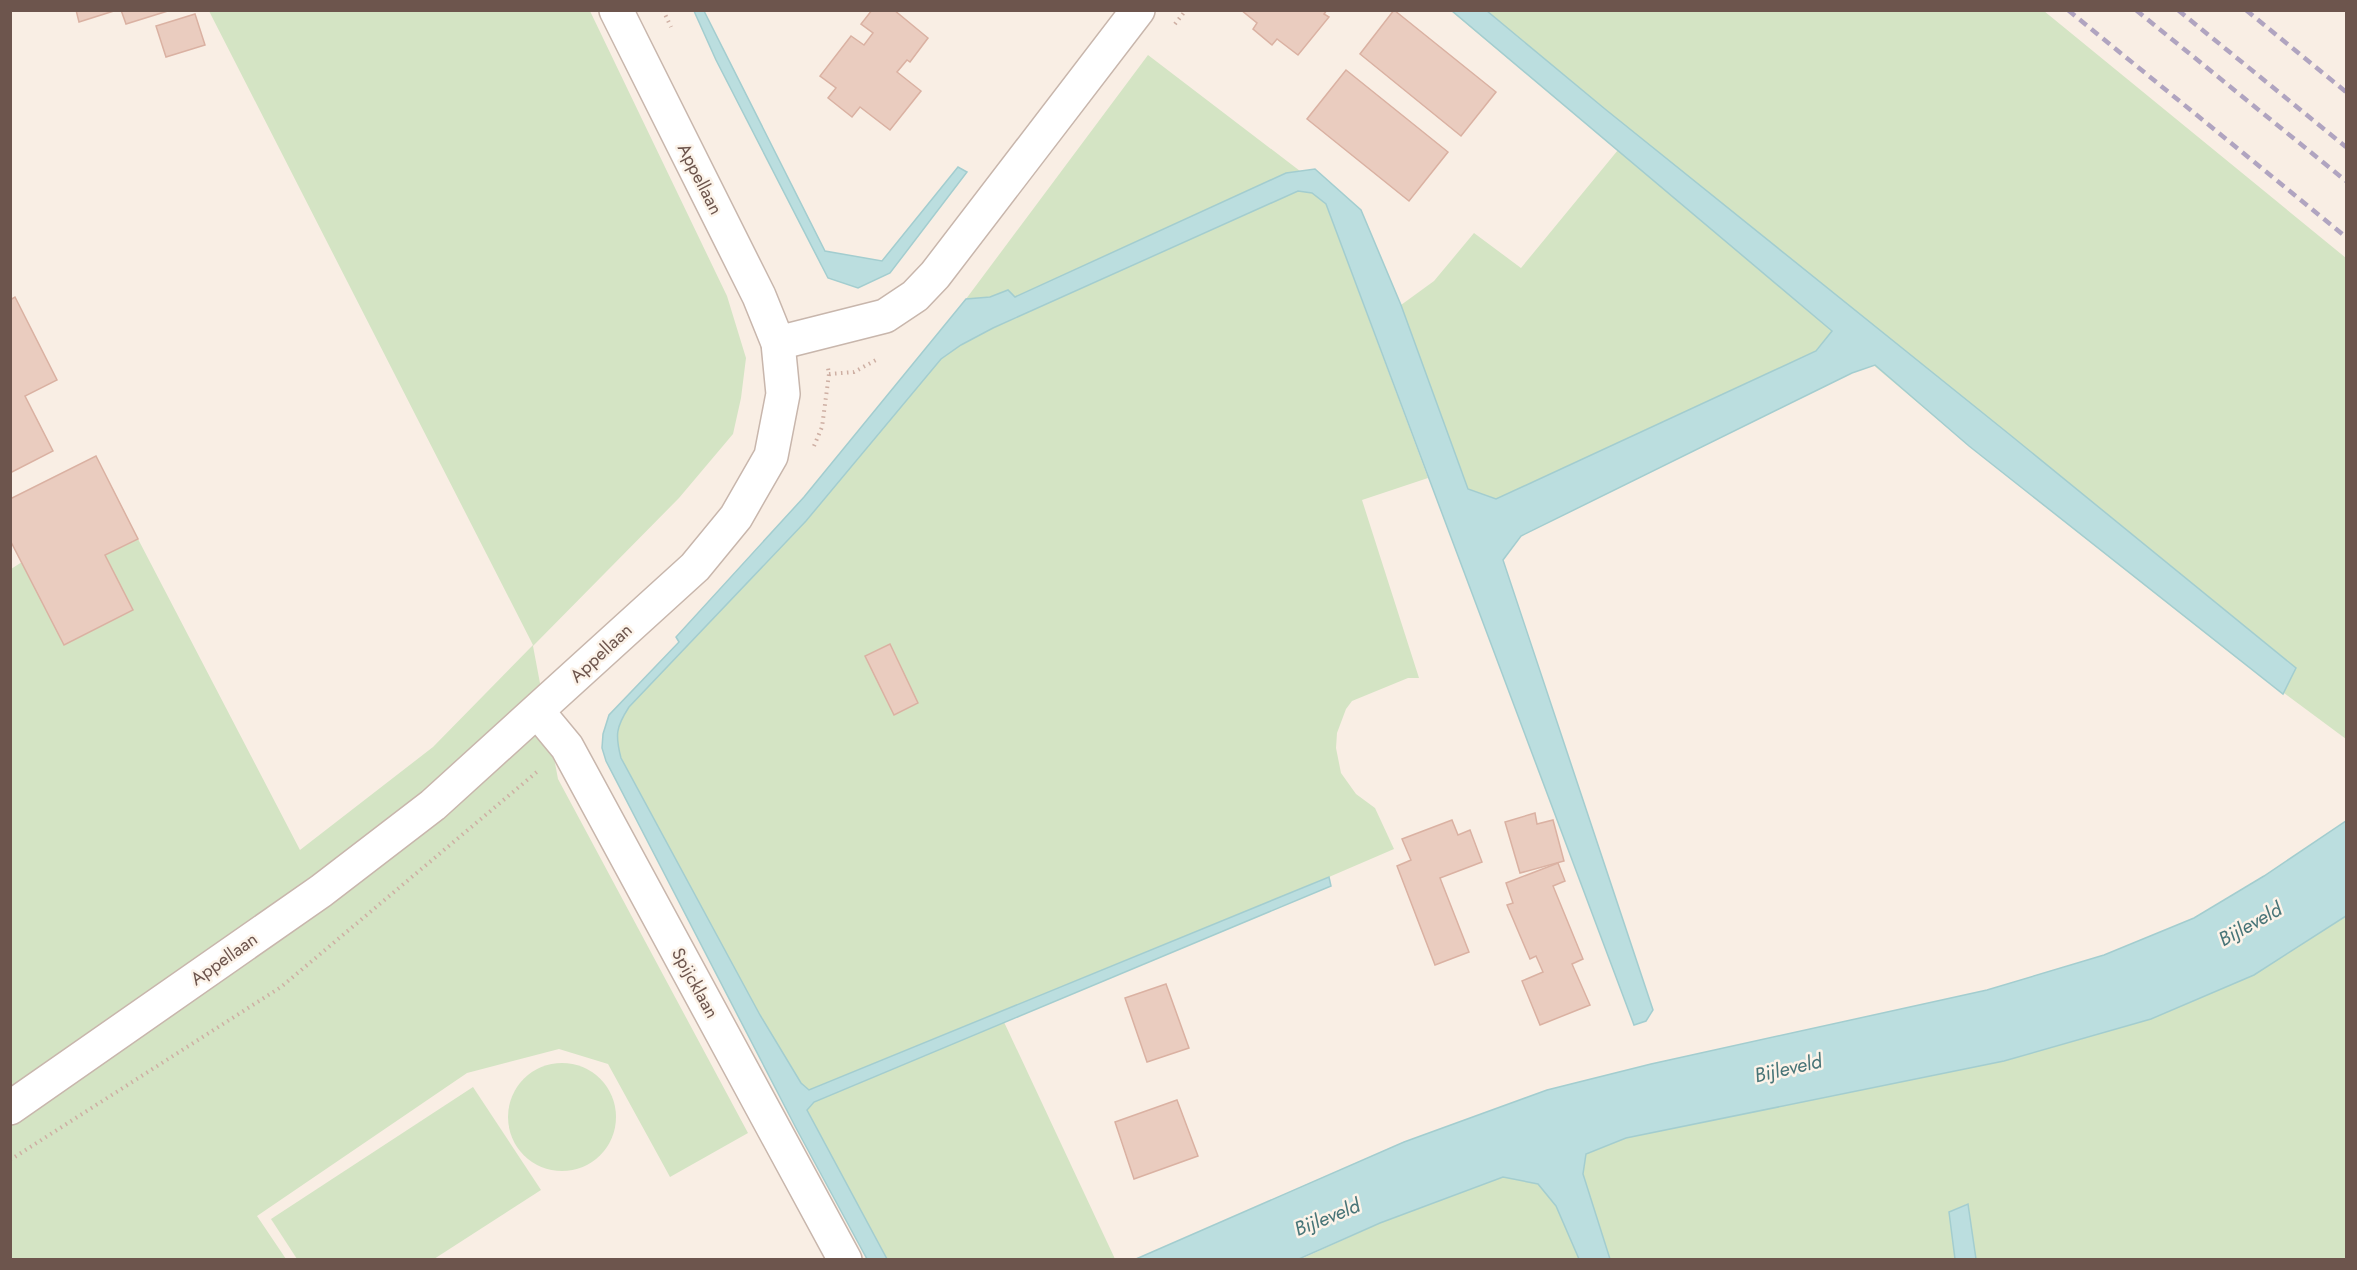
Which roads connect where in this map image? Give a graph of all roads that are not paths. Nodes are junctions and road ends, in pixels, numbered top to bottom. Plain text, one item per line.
1 (616, 10) edge
2 (1138, 10) edge
3 (777, 343) junction
4 (538, 712) junction
5 (10, 1108) edge
6 (845, 1260) edge

1 - 3 street, Appellaan
2 - 3 street
3 - 4 street, Appellaan
4 - 5 street, Appellaan
4 - 6 street, Spijcklaan

